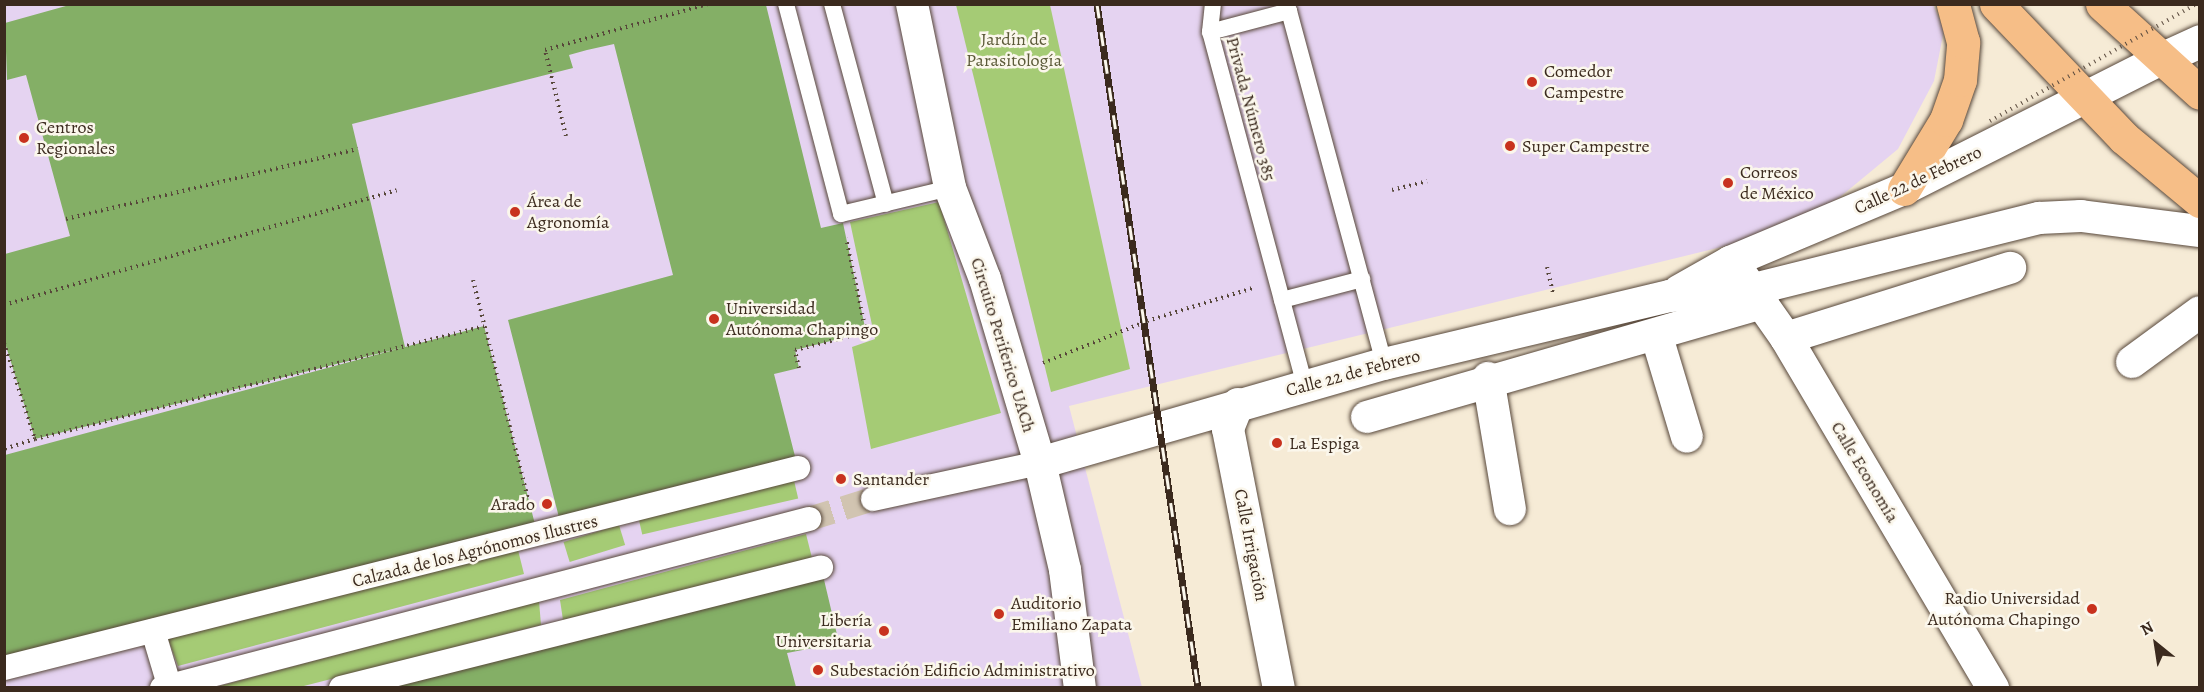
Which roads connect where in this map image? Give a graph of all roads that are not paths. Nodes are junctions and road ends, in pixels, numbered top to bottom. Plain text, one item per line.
1 (786, 4) edge
2 (832, 4) edge
3 (912, 4) edge
4 (1213, 4) edge
5 (1953, 4) edge
6 (1996, 4) edge
7 (2102, 4) edge
8 (1210, 32) junction
9 (2199, 41) edge
10 (2163, 58) junction
11 (2199, 93) edge
12 (2084, 97) junction
13 (950, 188) junction
14 (1904, 189) junction
15 (2199, 201) edge
16 (886, 204) junction
17 (2199, 231) edge
18 (1730, 262) junction
19 (2010, 268) dead end
20 (1362, 279) junction
21 (1670, 296) junction
22 (1759, 296) junction
23 (1282, 300) junction
24 (2199, 312) edge
25 (1657, 337) junction
26 (1786, 338) junction
27 (2132, 362) dead end
28 (1384, 364) junction
29 (1488, 378) junction
30 (1305, 386) junction
31 (1238, 404) junction
32 (1367, 417) dead end
33 (1687, 437) dead end
34 (1040, 463) junction
35 (798, 468) dead end
36 (873, 499) tunnel mouth
37 (1510, 509) dead end
38 (809, 519) tunnel mouth
39 (821, 567) dead end
40 (153, 631) junction
41 (4, 668) edge
42 (167, 687) edge
43 (341, 687) edge
44 (1080, 687) edge
45 (1279, 687) edge
46 (1993, 687) edge

1 - 16 lane
2 - 16 lane
3 - 13 street, Circuito Periferico UACh
4 - 8 lane
5 - 14 main road
6 - 12 main road
7 - 10 main road
8 - 20 lane, Privada Número 385
8 - 23 lane, Privada Número 385
9 - 10 street
10 - 11 main road
10 - 12 street, Calle 22 de Febrero
12 - 14 street, Calle 22 de Febrero
12 - 15 main road
13 - 16 lane
13 - 34 street, Circuito Periferico UACh
14 - 18 street, Calle 22 de Febrero
17 - 22 street, Calle 22 de Febrero
18 - 21 street, Calle 22 de Febrero
18 - 22 street, Calle Economía
19 - 26 street
20 - 23 lane
20 - 28 lane, Privada Número 385
21 - 22 street, Calle 22 de Febrero
21 - 28 street, Calle 22 de Febrero
22 - 25 street
22 - 26 street, Calle Economía
23 - 30 lane, Privada Número 385
24 - 27 street
25 - 29 street
25 - 33 street
26 - 46 street, Calle Economía
28 - 30 street, Calle 22 de Febrero
29 - 32 street
29 - 37 street
30 - 31 street, Calle 22 de Febrero
31 - 34 street, Calle 22 de Febrero
31 - 45 street, Calle Irrigación
34 - 36 street
34 - 44 street, Circuito Periferico UACh
35 - 40 street, Calzada de los Agrónomos Ilustres
38 - 42 street
39 - 43 street
40 - 41 street, Calzada de los Agrónomos Ilustres
40 - 42 street

